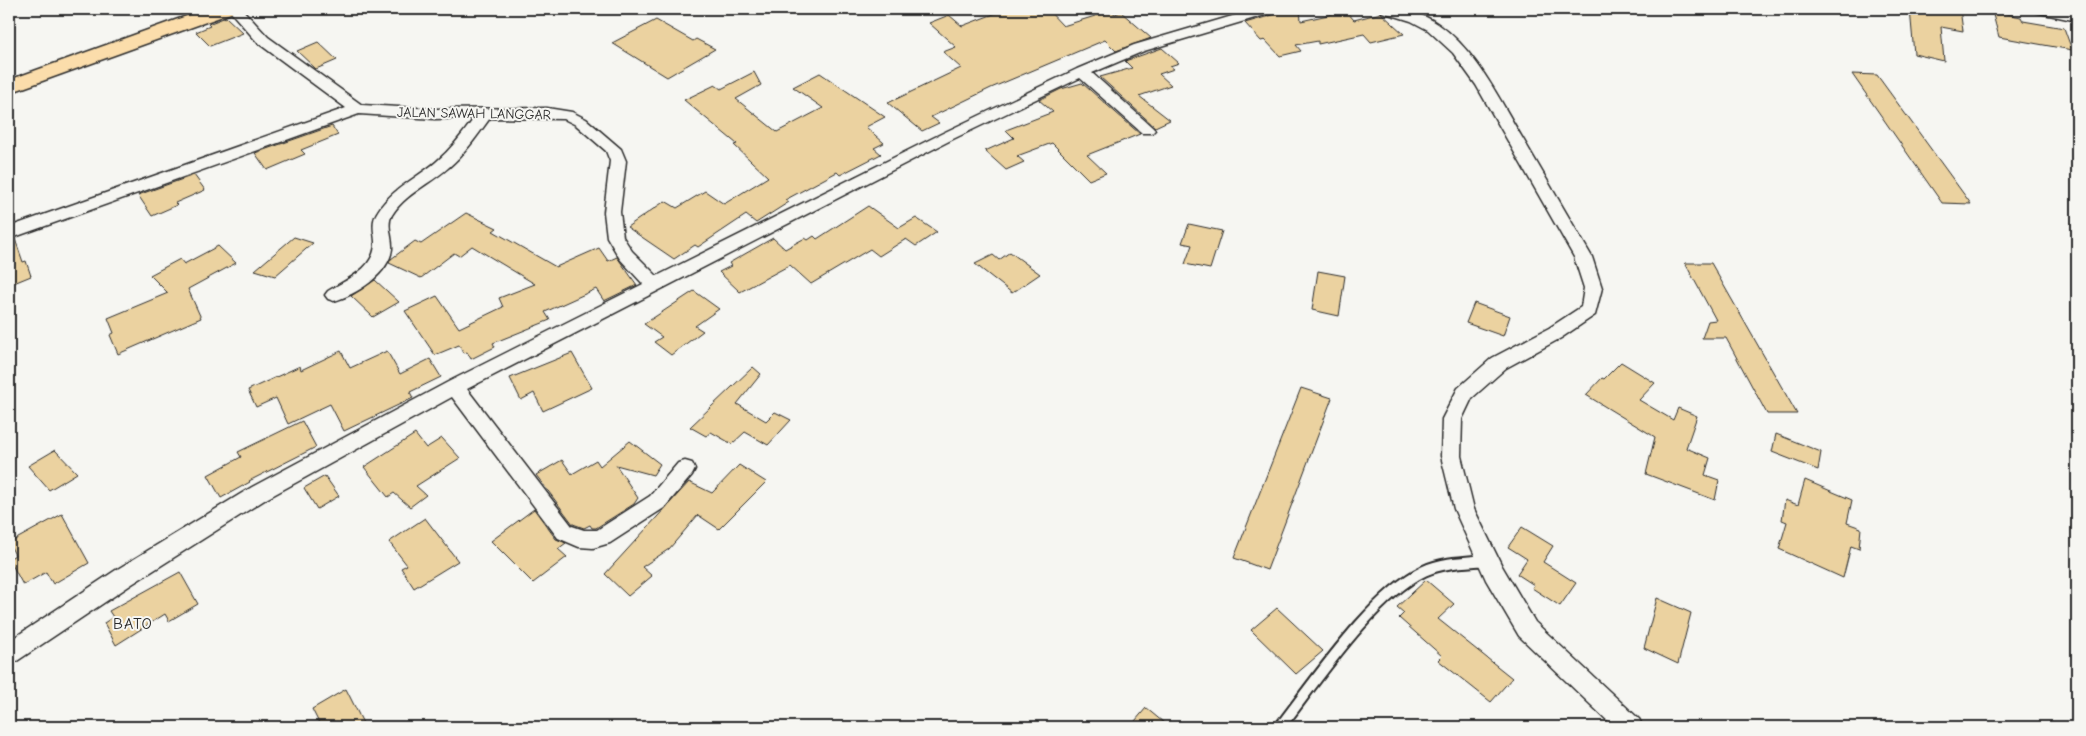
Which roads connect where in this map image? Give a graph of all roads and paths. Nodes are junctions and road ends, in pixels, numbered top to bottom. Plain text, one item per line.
1 (176, 9) edge
2 (224, 9) edge
3 (235, 9) edge
4 (1270, 9) edge
5 (1387, 9) edge
6 (2040, 9) edge
7 (2077, 17) edge
8 (9, 70) edge
9 (1082, 72) junction
10 (9, 87) edge
11 (358, 108) junction
12 (485, 114) junction
13 (1148, 130) dead end
14 (9, 233) edge
15 (656, 286) junction
16 (334, 295) dead end
17 (455, 387) junction
18 (685, 469) dead end
19 (1487, 560) junction
20 (9, 654) edge
21 (1280, 727) edge
22 (1631, 727) edge

1 - 8 highway
2 - 10 highway
3 - 11 street, JALAN SAWAH LANGGAR
4 - 9 street
5 - 19 street
6 - 7 street
9 - 13 street
9 - 15 street
11 - 12 street, JALAN SAWAH LANGGAR
11 - 14 street
12 - 15 street, JALAN SAWAH LANGGAR
12 - 16 street
15 - 17 street
17 - 18 street
17 - 20 street
19 - 21 lane
19 - 22 street

